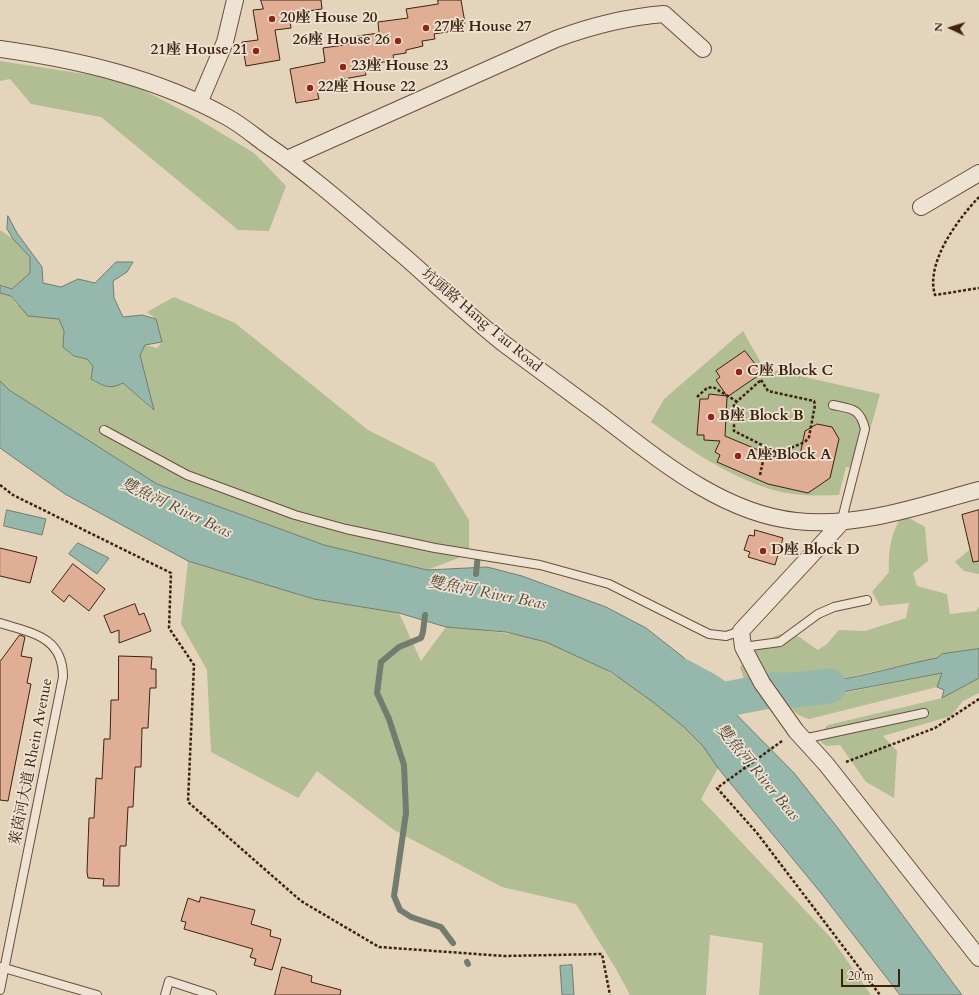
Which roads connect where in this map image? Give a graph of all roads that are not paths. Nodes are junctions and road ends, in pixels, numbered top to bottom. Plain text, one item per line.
1 (235, 0) edge
2 (0, 49) edge
3 (702, 49) dead end
4 (199, 103) junction
5 (287, 159) junction
6 (979, 173) edge
7 (921, 207) dead end
8 (833, 405) dead end
9 (104, 430) dead end
10 (979, 490) edge
11 (841, 523) junction
12 (867, 600) dead end
13 (0, 623) edge
14 (742, 631) junction
15 (743, 647) junction
16 (924, 713) dead end
17 (795, 738) junction
18 (979, 958) edge
19 (2, 967) edge
20 (0, 990) edge
21 (97, 995) edge
22 (164, 995) edge
23 (212, 995) edge

1 - 4 street
2 - 4 street, 坑頭路 Hang Tau Road
3 - 5 street
4 - 5 street, 坑頭路 Hang Tau Road
5 - 11 street, 坑頭路 Hang Tau Road
6 - 7 street
8 - 11 lane
9 - 14 lane
10 - 11 street, 坑頭路 Hang Tau Road
11 - 14 street
12 - 15 lane
13 - 19 lane, 萊茵河大道 Rhein Avenue
14 - 15 street
15 - 17 street
16 - 17 lane
17 - 18 street
19 - 20 lane, 萊茵河大道 Rhein Avenue
19 - 21 lane
22 - 23 lane

